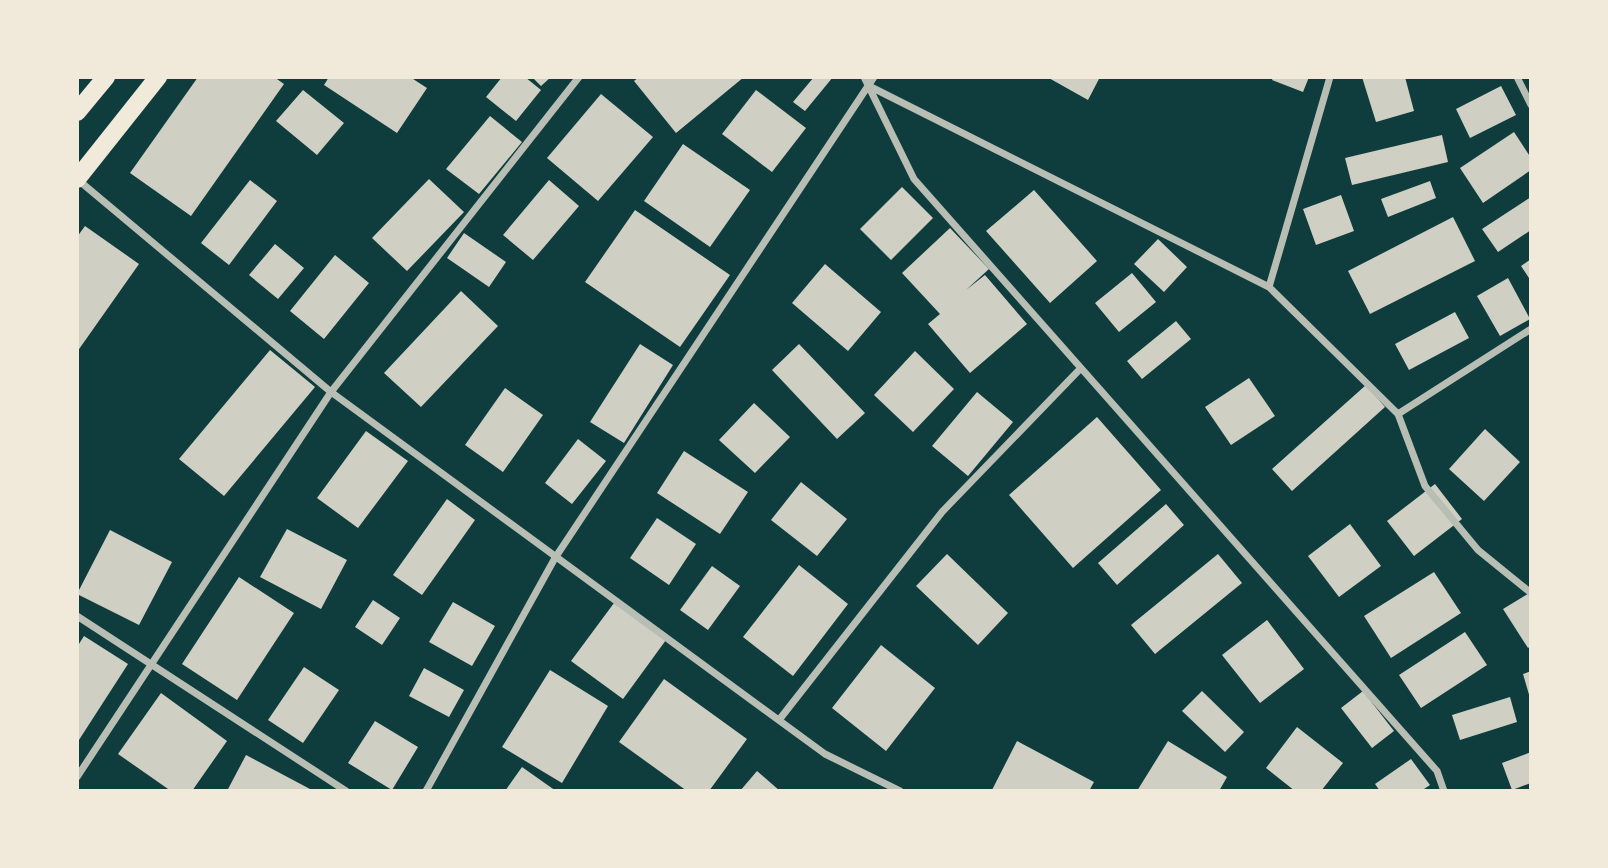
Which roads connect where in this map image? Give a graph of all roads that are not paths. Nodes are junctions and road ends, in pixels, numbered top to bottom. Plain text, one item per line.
1 (106, 77) edge
2 (158, 77) edge
3 (579, 77) edge
4 (864, 77) edge
5 (874, 77) edge
6 (1330, 77) edge
7 (1517, 77) edge
8 (869, 86) junction
9 (1531, 105) edge
10 (77, 113) edge
11 (77, 179) edge
12 (1269, 287) junction
13 (1531, 329) edge
14 (1081, 368) junction
15 (331, 391) junction
16 (1398, 414) junction
17 (555, 558) junction
18 (1531, 593) edge
19 (77, 616) edge
20 (149, 664) junction
21 (779, 720) junction
22 (77, 777) edge
23 (883, 788) edge
24 (346, 791) edge
25 (426, 791) edge
26 (900, 791) edge
27 (1444, 791) edge

1 - 10 main road
2 - 11 main road
3 - 15 street
4 - 8 street
5 - 8 street
6 - 12 street
7 - 9 street
8 - 12 street
8 - 14 street
8 - 17 street
11 - 15 street
12 - 16 street
13 - 16 street
14 - 21 street
14 - 27 street
15 - 17 street
15 - 20 street
16 - 18 street
17 - 21 street
17 - 25 street
19 - 20 street
20 - 22 street
20 - 24 street
21 - 23 street
23 - 26 street

